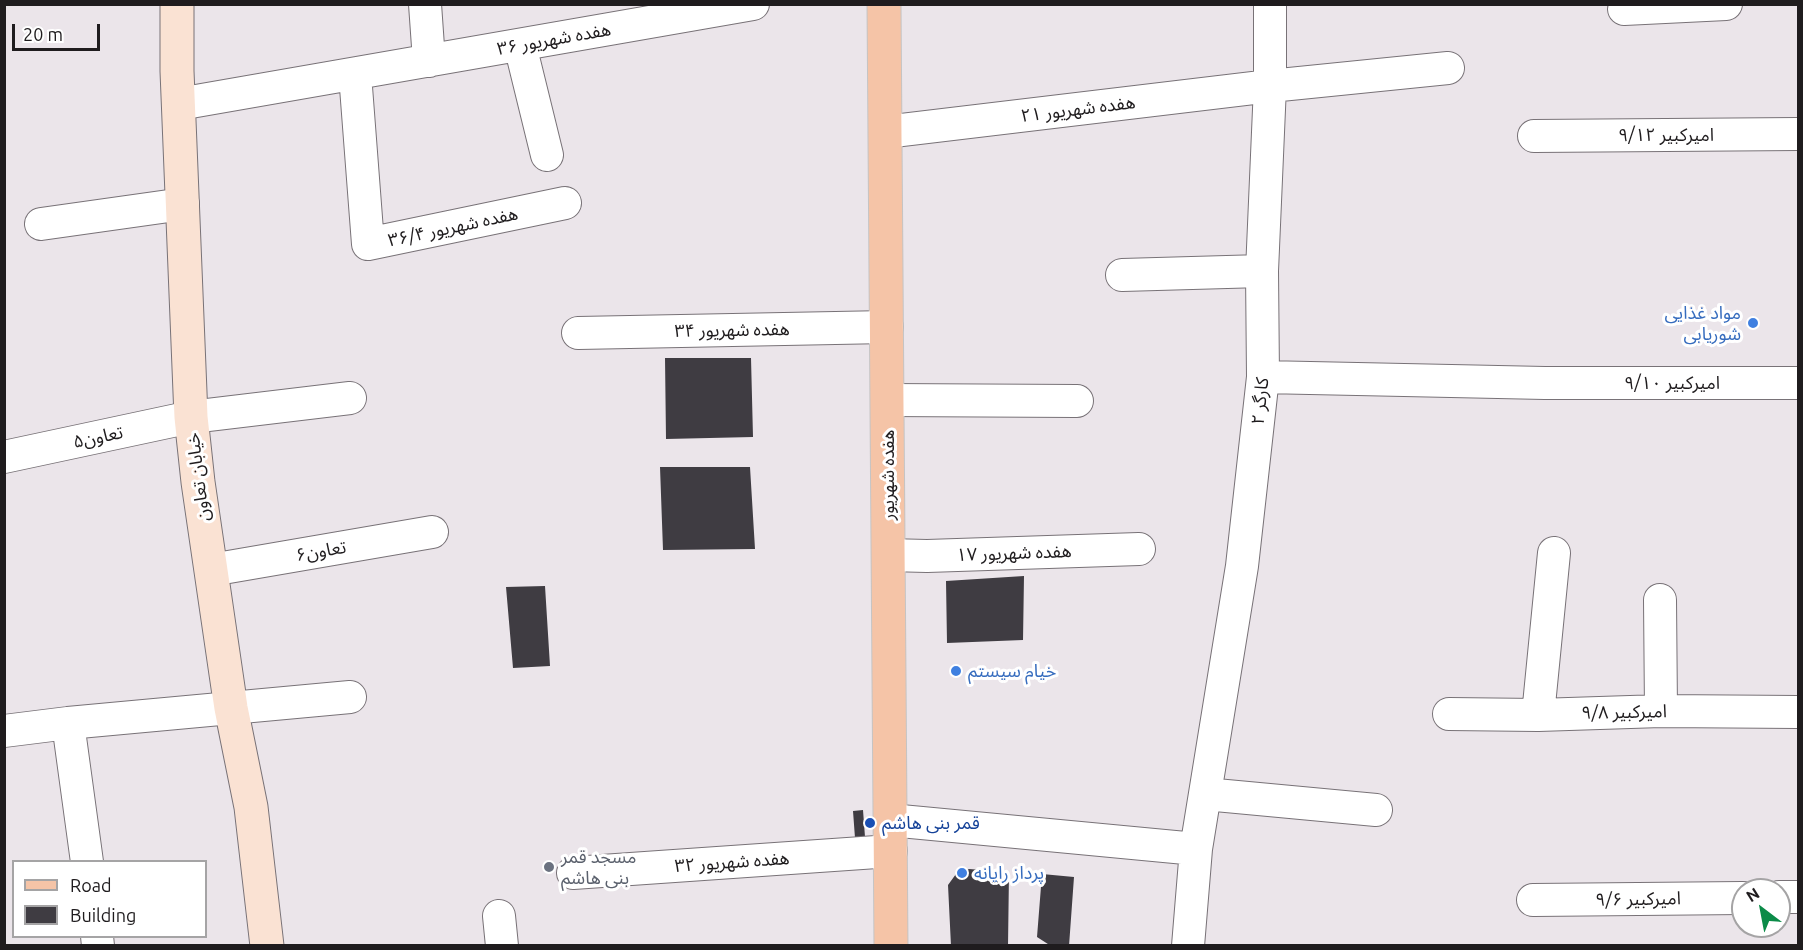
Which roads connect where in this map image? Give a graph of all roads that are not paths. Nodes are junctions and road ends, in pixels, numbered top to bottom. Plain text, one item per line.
1 (177, 4) edge
2 (425, 4) edge
3 (753, 4) edge
4 (884, 4) edge
5 (1270, 4) edge
6 (1725, 4) edge
7 (1624, 9) dead end
8 (520, 45) junction
9 (429, 61) junction
10 (1448, 68) dead end
11 (355, 74) junction
12 (1270, 86) junction
13 (179, 104) junction
14 (885, 132) junction
15 (1798, 134) edge
16 (1534, 136) dead end
17 (547, 155) dead end
18 (565, 203) dead end
19 (183, 204) junction
20 (41, 224) dead end
21 (1262, 271) junction
22 (1122, 275) dead end
23 (887, 327) junction
24 (578, 333) dead end
25 (1263, 377) junction
26 (1798, 383) edge
27 (350, 398) dead end
28 (887, 400) junction
29 (1077, 400) dead end
30 (191, 417) junction
31 (4, 457) edge
32 (432, 532) dead end
33 (1139, 549) dead end
34 (1554, 553) dead end
35 (888, 555) junction
36 (211, 570) junction
37 (1660, 600) dead end
38 (350, 697) dead end
39 (231, 708) junction
40 (1661, 711) junction
41 (1798, 712) edge
42 (1449, 714) dead end
43 (1538, 715) junction
44 (68, 723) junction
45 (4, 731) edge
46 (1205, 794) junction
47 (1376, 810) dead end
48 (890, 836) junction
49 (1196, 849) junction
50 (87, 860) edge
51 (573, 873) dead end
52 (1731, 898) edge
53 (1533, 900) dead end
54 (267, 945) edge
55 (891, 945) edge
56 (1188, 945) edge

1 - 13 street, خیابان تعاون
2 - 9 street
3 - 8 street, هفده شهریور ۳۶
4 - 14 main road, هفده شهریور
5 - 12 street, کارگر ۲
6 - 7 street
8 - 9 street, هفده شهریور ۳۶
8 - 17 street
9 - 11 street, هفده شهریور ۳۶
10 - 12 street, هفده شهریور ۲۱
11 - 13 street, هفده شهریور ۳۶
11 - 18 street, هفده شهریور ۳۶/۴
12 - 14 street, هفده شهریور ۲۱
12 - 21 street, کارگر ۲
13 - 19 street, خیابان تعاون
14 - 23 main road, هفده شهریور
15 - 16 street, امیرکبیر ۹/۱۲
19 - 20 street
19 - 30 street, خیابان تعاون
21 - 22 street
21 - 25 street, کارگر ۲
23 - 24 street, هفده شهریور ۳۴
23 - 28 main road, هفده شهریور
25 - 26 street, امیرکبیر ۹/۱۰
25 - 46 street, کارگر ۲
27 - 30 street, تعاون۵
28 - 29 street
28 - 35 main road, هفده شهریور
30 - 31 street, تعاون۵
30 - 36 street, خیابان تعاون
32 - 36 street, تعاون۶
33 - 35 street, هفده شهریور ۱۷
34 - 43 street
35 - 48 main road, هفده شهریور
36 - 39 street, خیابان تعاون
37 - 40 street
38 - 39 street
39 - 44 street
39 - 54 street, خیابان تعاون
40 - 41 street, امیرکبیر ۹/۸
40 - 43 street, امیرکبیر ۹/۸
42 - 43 street, امیرکبیر ۹/۸
44 - 45 street
44 - 50 street
46 - 47 street
46 - 49 street, کارگر ۲
48 - 49 street, هفده شهریور ۳۲
48 - 51 street, هفده شهریور ۳۲
48 - 55 main road, هفده شهریور
49 - 56 street, کارگر ۲
52 - 53 street, امیرکبیر ۹/۶

